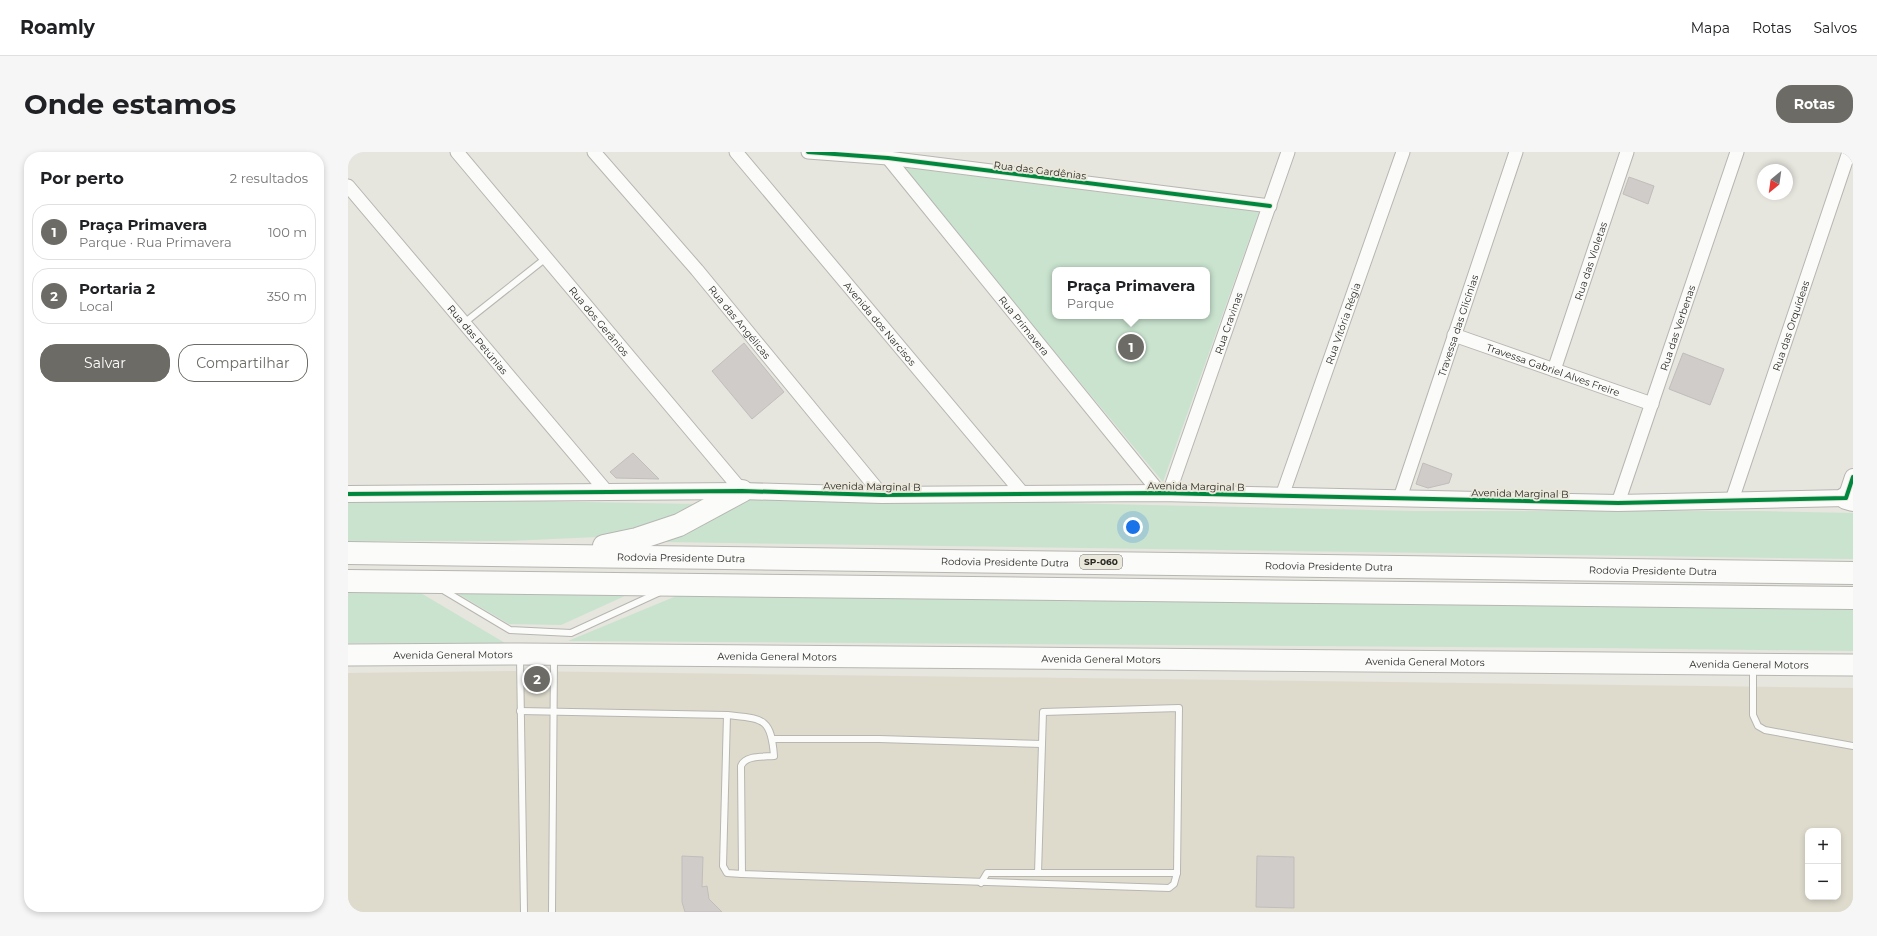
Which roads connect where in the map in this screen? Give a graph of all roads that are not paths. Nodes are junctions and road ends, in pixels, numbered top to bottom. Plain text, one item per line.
1 (457, 152) edge
2 (594, 152) edge
3 (736, 152) edge
4 (808, 152) edge
5 (1288, 152) edge
6 (1403, 152) edge
7 (1516, 152) edge
8 (1627, 152) edge
9 (1737, 152) edge
10 (1849, 152) edge
11 (888, 158) junction
12 (348, 186) edge
13 (1270, 206) junction
14 (546, 258) junction
15 (463, 324) junction
16 (1454, 335) junction
17 (1554, 370) junction
18 (1652, 404) junction
19 (1853, 476) edge
20 (742, 491) junction
21 (607, 492) junction
22 (1165, 493) junction
23 (348, 494) edge
24 (882, 495) junction
25 (1024, 495) junction
26 (1282, 496) junction
27 (1400, 498) junction
28 (1849, 499) edge
29 (1732, 500) junction
30 (1618, 503) junction
31 (348, 553) edge
32 (562, 555) junction
33 (1853, 573) edge
34 (348, 581) edge
35 (425, 582) junction
36 (679, 584) junction
37 (1853, 598) edge
38 (520, 654) junction
39 (348, 655) edge
40 (554, 655) junction
41 (1753, 664) junction
42 (1853, 665) edge
43 (520, 711) junction
44 (554, 712) junction
45 (727, 715) junction
46 (773, 739) junction
47 (1042, 744) junction
48 (1853, 746) edge
49 (1177, 873) junction
50 (742, 874) junction
51 (1038, 874) junction
52 (981, 883) junction
53 (524, 912) edge
54 (552, 912) edge

1 - 14 street, Rua dos Gerânios
2 - 24 street, Rua das Angélicas
3 - 25 street, Avenida dos Narcisos
4 - 11 street, Rua das Gardênias
5 - 13 street, Rua Cravinas
6 - 26 street, Rua Vitória Régia
7 - 16 street, Travessa das Glicínias
8 - 17 street, Rua das Violetas
9 - 18 street, Rua das Verbenas
10 - 29 street, Rua das Orquídeas
11 - 13 street, Rua das Gardênias
11 - 22 street, Rua Primavera
12 - 15 street, Rua das Petúnias
13 - 22 street, Rua Cravinas
14 - 15 lane
14 - 20 street, Rua dos Gerânios
15 - 21 street, Rua das Petúnias
16 - 17 street, Travessa Gabriel Alves Freire
16 - 27 street, Travessa das Glicínias
17 - 18 street, Travessa Gabriel Alves Freire
18 - 30 street, Rua das Verbenas
19 - 28 street
20 - 21 street, Avenida Marginal B
20 - 24 street, Avenida Marginal B
20 - 32 highway
21 - 23 street, Avenida Marginal B
22 - 25 street, Avenida Marginal B
22 - 26 street, Avenida Marginal B
24 - 25 street, Avenida Marginal B
26 - 27 street, Avenida Marginal B
27 - 30 street, Avenida Marginal B
28 - 29 street, Avenida Marginal B
29 - 30 street, Avenida Marginal B
31 - 32 highway, Rodovia Presidente Dutra / SP-060
32 - 33 highway, Rodovia Presidente Dutra / SP-060
34 - 35 highway
35 - 36 highway
35 - 36 lane
36 - 37 highway
38 - 39 main road, Avenida General Motors
38 - 40 main road, Avenida General Motors
38 - 43 lane
40 - 41 main road, Avenida General Motors
40 - 44 lane
41 - 42 main road, Avenida General Motors
41 - 48 lane
43 - 44 lane
43 - 53 lane
44 - 45 lane
44 - 54 lane
45 - 46 lane
45 - 50 lane
46 - 47 lane
46 - 50 lane
47 - 49 lane
47 - 51 lane
49 - 51 lane
49 - 52 lane
50 - 52 lane
51 - 52 lane

